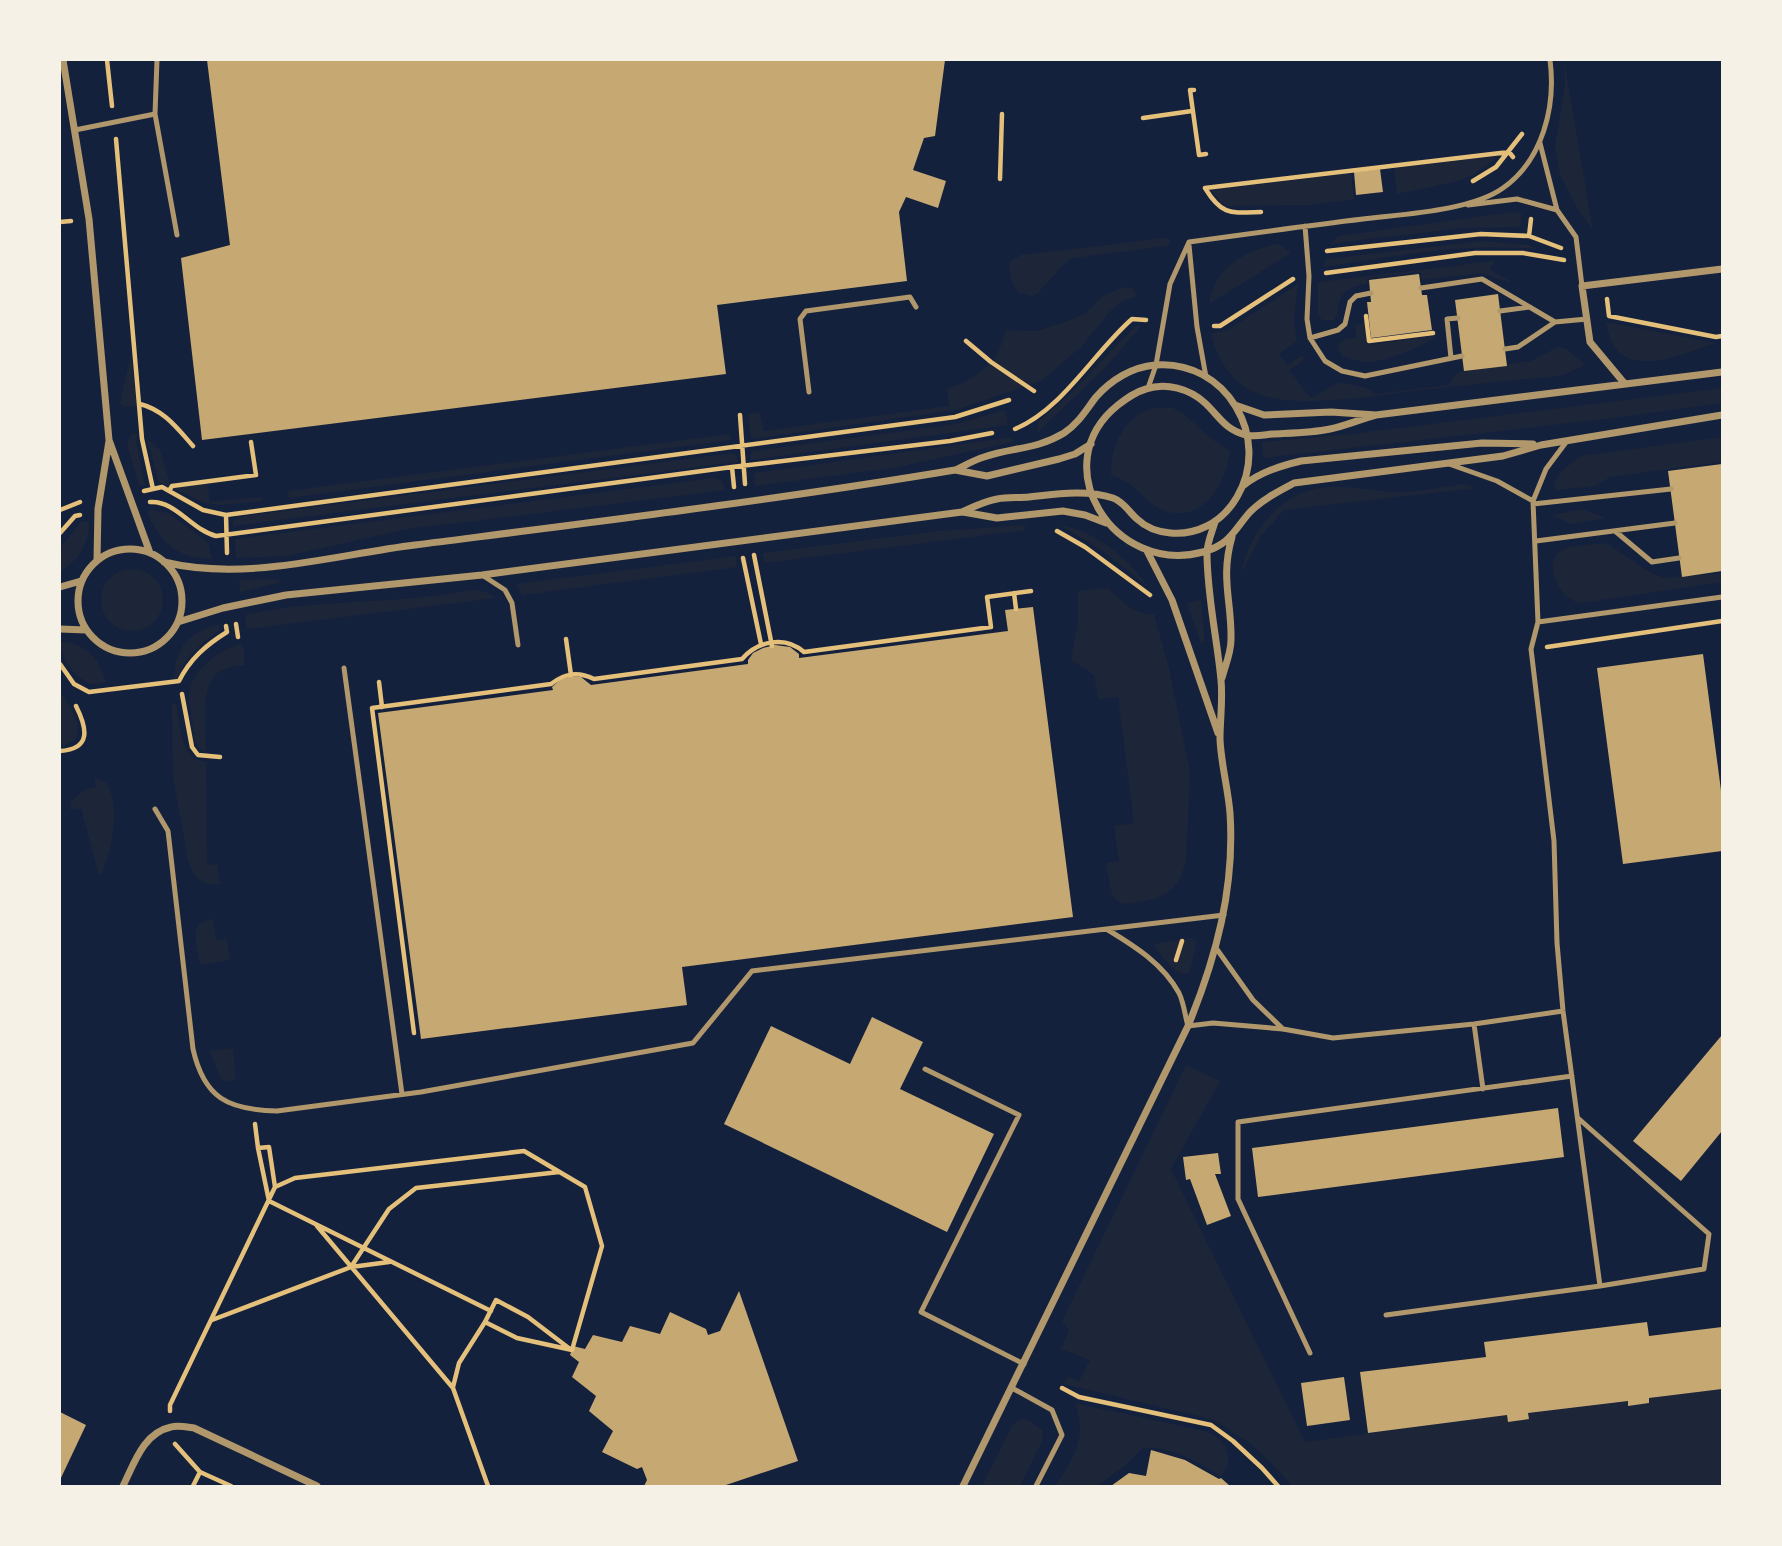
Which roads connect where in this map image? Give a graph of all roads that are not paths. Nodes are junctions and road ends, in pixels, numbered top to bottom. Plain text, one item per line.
1 (64, 60) edge
2 (157, 60) edge
3 (1550, 60) edge
4 (155, 114) junction
5 (75, 130) junction
6 (1541, 143) junction
7 (1459, 206) junction
8 (1557, 210) junction
9 (1305, 226) junction
10 (177, 235) dead end
11 (1189, 242) junction
12 (1723, 269) edge
13 (1582, 286) junction
14 (1421, 288) dead end
15 (1371, 293) dead end
16 (916, 307) dead end
17 (1530, 307) junction
18 (1500, 311) dead end
19 (1458, 318) dead end
20 (1587, 319) junction
21 (1555, 322) junction
22 (1310, 338) junction
23 (1505, 349) dead end
24 (1462, 356) dead end
25 (1451, 358) junction
26 (1156, 365) junction
27 (1723, 372) edge
28 (1206, 377) junction
29 (1625, 384) junction
30 (1148, 388) junction
31 (809, 392) dead end
32 (1235, 405) junction
33 (1376, 415) junction
34 (1723, 415) edge
35 (1248, 436) junction
36 (109, 440) junction
37 (1567, 441) junction
38 (1091, 444) junction
39 (1541, 444) junction
40 (1449, 464) junction
41 (955, 470) junction
42 (1244, 486) junction
43 (1671, 489) dead end
44 (1090, 494) junction
45 (1533, 503) junction
46 (962, 512) junction
47 (1215, 522) junction
48 (1107, 523) junction
49 (1675, 523) dead end
50 (1615, 531) junction
51 (1232, 537) junction
52 (1536, 541) junction
53 (1147, 551) junction
54 (1207, 551) junction
55 (150, 553) junction
56 (1679, 558) dead end
57 (97, 560) junction
58 (164, 562) junction
59 (482, 575) junction
60 (81, 581) junction
61 (60, 587) edge
62 (1723, 597) edge
63 (178, 622) junction
64 (1538, 622) junction
65 (60, 629) edge
66 (86, 630) junction
67 (517, 645) dead end
68 (344, 668) dead end
69 (1221, 682) junction
70 (1220, 740) junction
71 (155, 809) dead end
72 (1224, 915) junction
73 (1108, 930) junction
74 (1216, 948) junction
75 (1563, 1011) junction
76 (1474, 1024) junction
77 (1188, 1026) junction
78 (1283, 1028) junction
79 (925, 1069) dead end
80 (1572, 1076) junction
81 (1483, 1088) junction
82 (402, 1094) junction
83 (1579, 1119) junction
84 (1600, 1286) junction
85 (1386, 1315) dead end
86 (1310, 1353) dead end
87 (1024, 1364) junction
88 (1012, 1388) junction
89 (123, 1486) edge
90 (317, 1486) edge
91 (963, 1486) edge
92 (1036, 1486) edge

1 - 5 street
2 - 4 lane
3 - 6 lane
4 - 5 lane
4 - 10 lane
5 - 36 street
6 - 7 lane
6 - 8 lane
7 - 8 lane
7 - 9 lane
8 - 13 lane
9 - 11 lane
9 - 22 lane
11 - 26 lane
11 - 28 lane
12 - 13 street
13 - 20 street
14 - 17 lane
15 - 22 lane
16 - 31 lane
17 - 18 lane
17 - 21 lane
19 - 25 lane
20 - 21 lane
20 - 29 street
21 - 23 lane
22 - 25 lane
24 - 25 lane
26 - 28 street
26 - 30 lane
26 - 41 street
27 - 29 street
28 - 32 street
29 - 33 street
30 - 35 street
30 - 38 street
32 - 33 street
32 - 35 street
33 - 35 street
34 - 37 street
35 - 42 street
36 - 55 street
36 - 57 street
37 - 39 street
37 - 45 lane
38 - 41 street
38 - 44 street
39 - 40 street
39 - 42 street
40 - 45 lane
40 - 51 street
41 - 58 street
42 - 47 street
43 - 45 lane
44 - 46 street
44 - 47 street
44 - 48 street
45 - 52 lane
46 - 48 street
46 - 59 street
47 - 54 street
48 - 53 street
49 - 50 lane
50 - 52 lane
50 - 56 lane
51 - 54 street
51 - 69 street
52 - 64 lane
53 - 54 street
53 - 70 street
54 - 69 street
55 - 57 street
55 - 58 street
57 - 60 street
58 - 63 street
59 - 63 street
59 - 67 lane
60 - 61 street
60 - 66 street
62 - 64 lane
63 - 66 street
64 - 75 lane
65 - 66 street
68 - 82 lane
69 - 70 street
70 - 72 street
71 - 82 lane
72 - 73 lane
72 - 74 street
73 - 77 lane
73 - 82 lane
74 - 77 street
74 - 78 lane
75 - 76 lane
75 - 80 lane
76 - 78 lane
76 - 81 lane
77 - 78 lane
77 - 87 street
79 - 87 lane
80 - 81 lane
80 - 83 lane
81 - 86 lane
83 - 84 lane
83 - 84 lane
84 - 85 lane
87 - 88 street
88 - 91 street
88 - 92 lane
89 - 90 street

